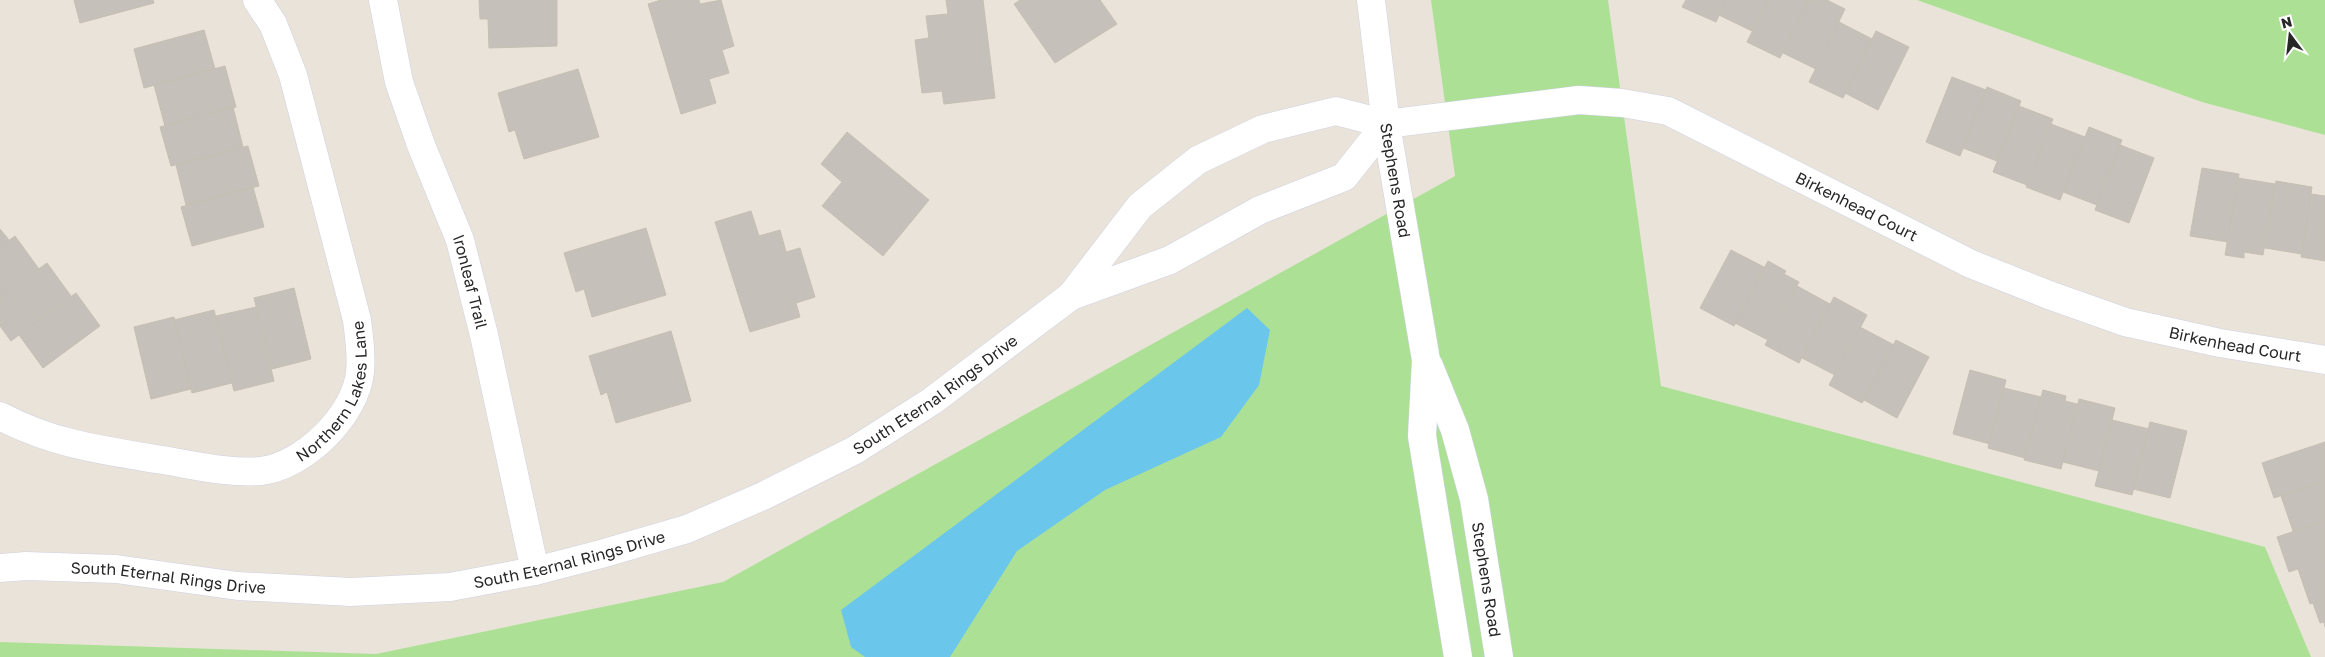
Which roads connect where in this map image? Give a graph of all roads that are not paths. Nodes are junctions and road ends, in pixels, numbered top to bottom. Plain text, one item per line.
1 (257, 0) edge
2 (384, 0) edge
3 (1371, 0) edge
4 (1386, 124) junction
5 (1071, 296) junction
6 (1426, 360) junction
7 (2325, 360) edge
8 (0, 416) edge
9 (0, 568) edge
10 (534, 571) junction
11 (1458, 657) edge
12 (1499, 657) edge

1 - 8 street, Northern Lakes Lane
2 - 10 street, Ironleaf Trail
3 - 4 street, Stephens Road
4 - 5 street, South Eternal Rings Drive
4 - 5 street, South Eternal Rings Drive
4 - 6 street, Stephens Road
4 - 7 street, Birkenhead Court
5 - 10 street, South Eternal Rings Drive
6 - 11 street, Stephens Road
6 - 12 street, Stephens Road
9 - 10 street, South Eternal Rings Drive

